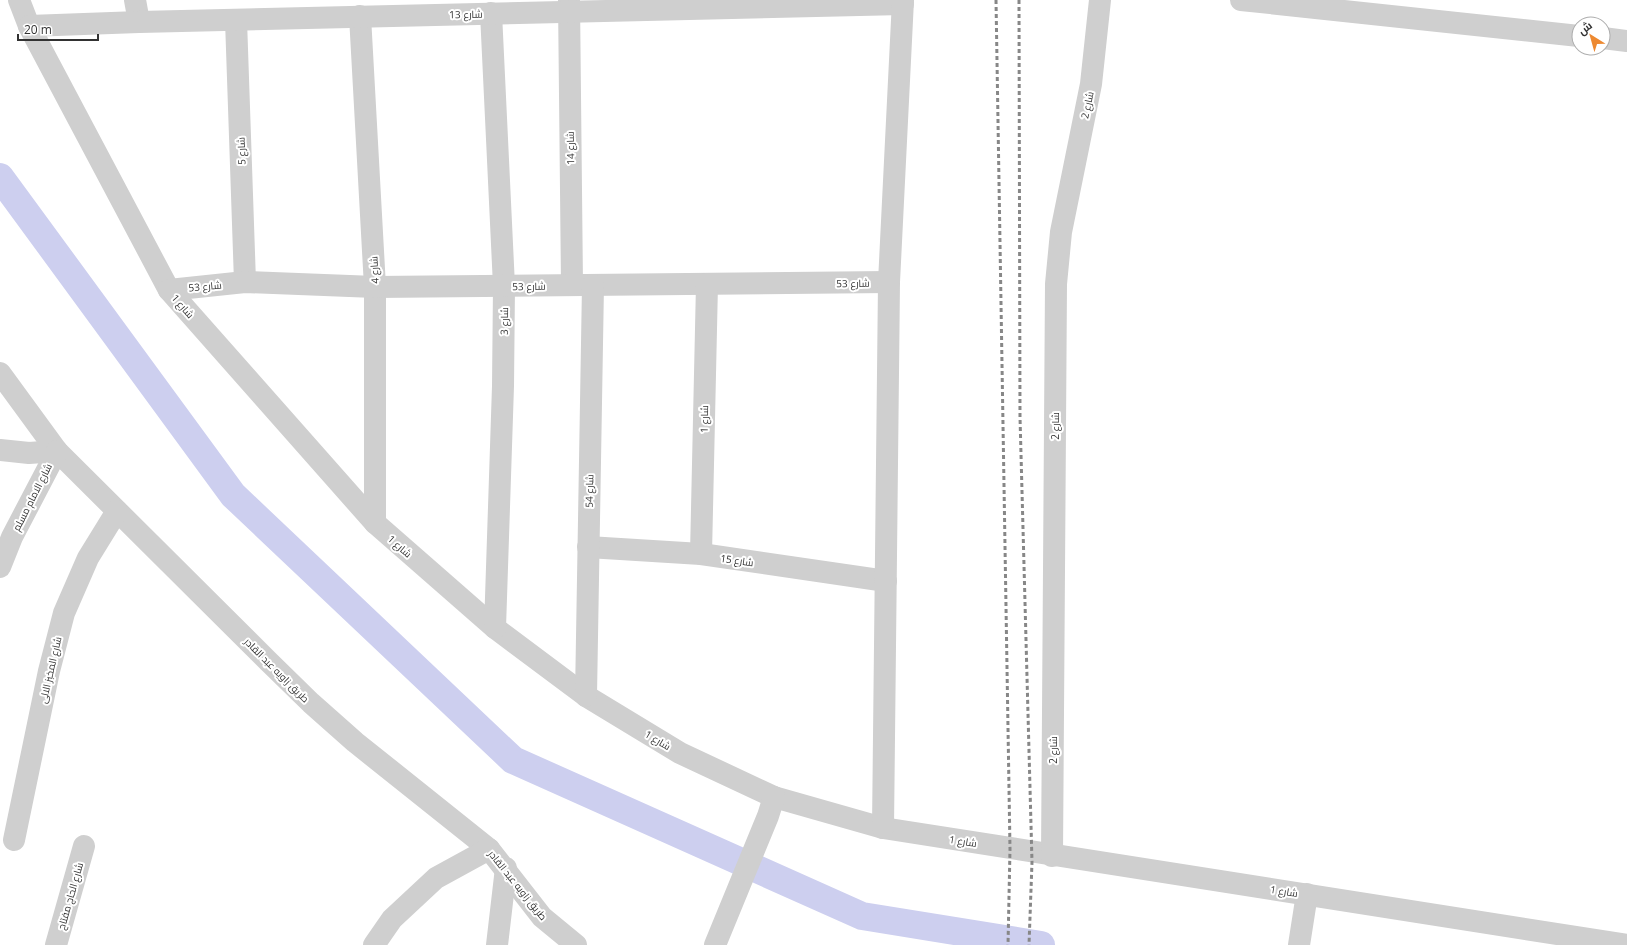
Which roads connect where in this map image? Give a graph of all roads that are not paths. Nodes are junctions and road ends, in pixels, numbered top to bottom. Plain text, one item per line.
1 (19, 0) edge
2 (134, 0) edge
3 (1100, 0) edge
4 (1241, 0) edge
5 (903, 2) edge
6 (569, 6) edge
7 (484, 9) edge
8 (366, 11) edge
9 (240, 13) edge
10 (139, 22) junction
11 (29, 26) junction
12 (1571, 35) edge
13 (1611, 39) edge
14 (1627, 41) edge
15 (245, 282) junction
16 (889, 282) junction
17 (707, 284) junction
18 (582, 285) junction
19 (504, 286) junction
20 (375, 287) junction
21 (169, 290) junction
22 (0, 373) edge
23 (0, 450) edge
24 (56, 451) junction
25 (117, 511) junction
26 (374, 523) junction
27 (588, 547) junction
28 (701, 554) junction
29 (0, 567) edge
30 (886, 581) junction
31 (495, 628) junction
32 (586, 696) junction
33 (771, 807) junction
34 (883, 828) junction
35 (14, 840) dead end
36 (84, 846) dead end
37 (490, 849) junction
38 (1052, 856) junction
39 (506, 868) junction
40 (1307, 894) junction
41 (56, 945) edge
42 (374, 945) edge
43 (497, 945) edge
44 (576, 945) edge
45 (714, 945) edge
46 (1299, 945) edge
47 (1627, 945) edge

1 - 11 street, شارع 1
2 - 10 street
3 - 38 street, شارع 2
4 - 12 street
5 - 6 street, شارع 13
5 - 16 street
6 - 7 street, شارع 13
6 - 18 street, شارع 14
7 - 8 street, شارع 13
7 - 19 street, شارع 3
8 - 9 street, شارع 13
8 - 20 street, شارع 4
9 - 10 street, شارع 13
9 - 15 street, شارع 5
10 - 11 street, شارع 13
11 - 21 street, شارع 1
13 - 14 street
15 - 20 street, شارع 53
15 - 21 street, شارع 53
16 - 17 street, شارع 53
16 - 30 street
17 - 18 street, شارع 53
17 - 28 street, شارع 1
18 - 19 street, شارع 53
18 - 27 street, شارع 54
19 - 20 street, شارع 53
19 - 31 street, شارع 3
20 - 26 street, شارع 4
21 - 26 street, شارع 1
22 - 24 street, طريق زاويه عبد القادر
23 - 24 street
24 - 25 street, طريق زاويه عبد القادر
24 - 29 street, شارع الامام مسلم
25 - 35 street, شارع المخبز الالى
25 - 37 street, طريق زاويه عبد القادر
26 - 31 street, شارع 1
27 - 28 street, شارع 15
27 - 32 street, شارع 54
28 - 30 street, شارع 15
30 - 34 street
31 - 32 street, شارع 1
32 - 33 street, شارع 1
33 - 34 street, شارع 1
33 - 45 street
34 - 38 street, شارع 1
36 - 41 street, شارع الحاج مفتاح
37 - 39 street, طريق زاويه عبد القادر
37 - 42 street
38 - 40 street, شارع 1
39 - 43 street
39 - 44 street, طريق زاويه عبد القادر
40 - 46 street
40 - 47 street, شارع 1

